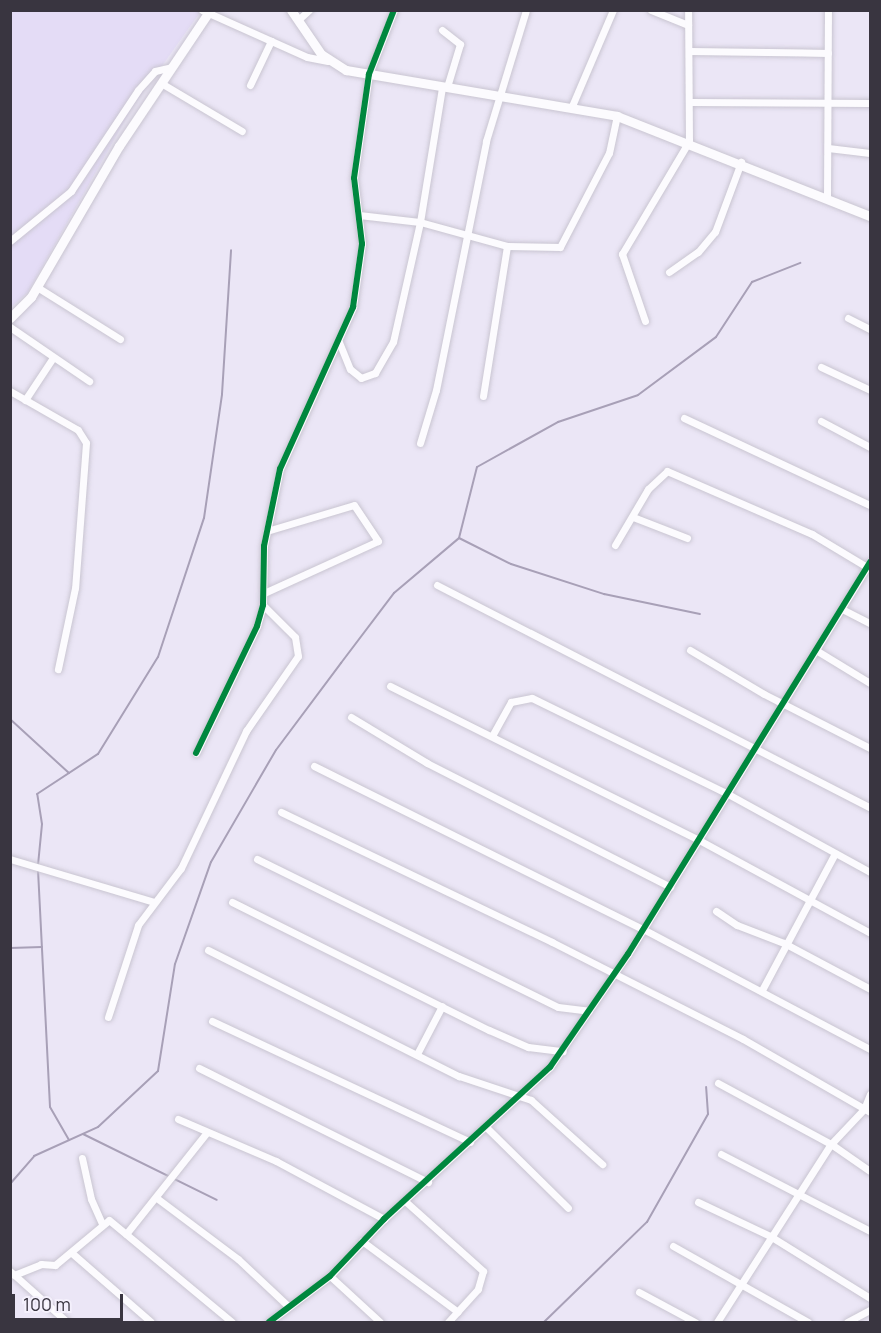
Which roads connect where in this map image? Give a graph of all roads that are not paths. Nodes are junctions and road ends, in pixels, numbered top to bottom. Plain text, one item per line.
1 (291, 10) edge
2 (309, 10) edge
3 (394, 10) edge
4 (526, 10) edge
5 (613, 10) edge
6 (651, 10) edge
7 (688, 10) edge
8 (828, 10) edge
9 (207, 11) edge
10 (298, 20) junction
11 (688, 25) junction
12 (442, 30) dead end
13 (271, 41) junction
14 (690, 51) junction
15 (828, 53) junction
16 (328, 61) junction
17 (172, 67) junction
18 (369, 74) junction
19 (161, 83) junction
20 (250, 85) dead end
21 (445, 87) junction
22 (497, 95) junction
23 (830, 100) junction
24 (690, 102) junction
25 (870, 103) edge
26 (572, 106) junction
27 (617, 116) junction
28 (242, 130) dead end
29 (689, 141) junction
30 (828, 148) junction
31 (870, 153) edge
32 (741, 162) junction
33 (826, 197) junction
34 (359, 215) junction
35 (870, 216) edge
36 (420, 222) junction
37 (466, 234) junction
38 (10, 241) edge
39 (507, 246) junction
40 (669, 272) dead end
41 (37, 287) junction
42 (10, 318) edge
43 (848, 318) dead end
44 (645, 321) dead end
45 (10, 327) edge
46 (870, 329) edge
47 (120, 339) dead end
48 (339, 342) junction
49 (52, 358) junction
50 (821, 367) dead end
51 (89, 381) dead end
52 (870, 390) edge
53 (10, 391) edge
54 (483, 396) dead end
55 (25, 400) junction
56 (684, 418) dead end
57 (821, 422) dead end
58 (420, 443) dead end
59 (870, 447) edge
60 (870, 505) edge
61 (633, 517) junction
62 (267, 531) junction
63 (687, 538) dead end
64 (615, 545) dead end
65 (869, 565) edge
66 (437, 585) dead end
67 (264, 593) junction
68 (263, 604) junction
69 (842, 609) junction
70 (870, 623) edge
71 (690, 650) dead end
72 (819, 652) junction
73 (58, 669) dead end
74 (870, 684) edge
75 (390, 686) dead end
76 (786, 702) junction
77 (351, 717) dead end
78 (492, 735) junction
79 (758, 748) junction
80 (870, 748) edge
81 (196, 753) dead end
82 (314, 766) dead end
83 (728, 794) junction
84 (870, 808) edge
85 (281, 812) dead end
86 (699, 840) junction
87 (836, 853) junction
88 (256, 859) dead end
89 (10, 860) edge
90 (870, 872) edge
91 (670, 887) junction
92 (809, 897) junction
93 (154, 902) junction
94 (232, 902) dead end
95 (716, 911) dead end
96 (643, 929) junction
97 (870, 933) edge
98 (784, 943) junction
99 (208, 950) dead end
100 (614, 975) junction
101 (870, 989) edge
102 (762, 990) junction
103 (442, 1006) junction
104 (589, 1011) junction
105 (108, 1017) dead end
106 (212, 1021) dead end
107 (870, 1049) edge
108 (563, 1051) junction
109 (417, 1054) junction
110 (199, 1068) dead end
111 (718, 1083) dead end
112 (870, 1094) edge
113 (521, 1095) junction
114 (867, 1110) edge
115 (178, 1119) dead end
116 (486, 1127) junction
117 (207, 1132) junction
118 (470, 1142) junction
119 (831, 1144) junction
120 (721, 1154) dead end
121 (82, 1158) dead end
122 (602, 1164) dead end
123 (870, 1171) edge
124 (428, 1182) junction
125 (800, 1193) junction
126 (158, 1199) junction
127 (405, 1201) junction
128 (698, 1202) dead end
129 (568, 1208) dead end
130 (384, 1220) junction
131 (102, 1224) junction
132 (870, 1231) edge
133 (126, 1234) junction
134 (770, 1236) junction
135 (362, 1242) junction
136 (673, 1246) dead end
137 (73, 1254) junction
138 (12, 1273) edge
139 (330, 1276) junction
140 (742, 1285) junction
141 (639, 1292) dead end
142 (870, 1298) edge
143 (287, 1305) junction
144 (870, 1310) edge
145 (458, 1312) junction
146 (67, 1323) edge
147 (150, 1323) edge
148 (232, 1323) edge
149 (269, 1323) edge
150 (380, 1323) edge
151 (448, 1323) edge
152 (695, 1323) edge
153 (717, 1323) edge
154 (808, 1323) edge
155 (847, 1323) edge

1 - 10 street
2 - 10 street
3 - 18 street
4 - 22 street
5 - 26 street
6 - 11 street
7 - 11 street
8 - 15 street
9 - 13 street
9 - 17 street
10 - 16 street
11 - 14 street
12 - 21 street
13 - 16 street
13 - 20 street
14 - 15 street
14 - 24 street
15 - 23 street
16 - 18 street
17 - 19 street
17 - 38 street
18 - 21 street
18 - 34 street
19 - 28 street
19 - 41 street
21 - 22 street
21 - 36 street
22 - 26 street
22 - 37 street
23 - 24 street
23 - 25 street
23 - 30 street
24 - 29 street
26 - 27 street
27 - 29 street
27 - 39 street
29 - 32 street
29 - 44 street
30 - 31 street
30 - 33 street
32 - 33 street
32 - 40 street
33 - 35 street
34 - 36 street
34 - 48 street
36 - 37 street
36 - 48 street
37 - 39 street
37 - 58 street
39 - 54 street
41 - 42 street
41 - 47 street
43 - 46 street
45 - 49 street
48 - 62 street
49 - 51 street
49 - 55 street
50 - 52 street
53 - 55 street
55 - 73 street
56 - 60 street
57 - 59 street
61 - 63 street
61 - 64 street
61 - 65 street
62 - 67 street
62 - 67 street
65 - 69 street
66 - 79 street
67 - 68 street
68 - 81 street
68 - 93 street
69 - 70 street
69 - 72 street
71 - 76 street
72 - 74 street
72 - 76 street
75 - 78 street
76 - 79 street
76 - 80 street
77 - 91 street
78 - 83 street
78 - 86 street
79 - 83 street
79 - 84 street
82 - 96 street
83 - 86 street
83 - 87 street
85 - 100 street
86 - 91 street
86 - 92 street
87 - 90 street
87 - 92 street
88 - 104 street
89 - 93 street
91 - 96 street
92 - 97 street
92 - 98 street
93 - 105 street
94 - 103 street
95 - 98 street
96 - 100 street
96 - 102 street
98 - 101 street
98 - 102 street
99 - 109 street
100 - 104 street
100 - 114 street
102 - 107 street
103 - 108 street
103 - 109 street
104 - 108 street
106 - 118 street
108 - 113 street
109 - 113 street
110 - 124 street
111 - 119 street
112 - 114 street
113 - 116 street
113 - 122 street
114 - 119 street
115 - 117 street
116 - 118 street
116 - 129 street
117 - 126 street
117 - 130 street
118 - 124 street
119 - 123 street
119 - 125 street
120 - 125 street
121 - 131 street
124 - 127 street
125 - 132 street
125 - 134 street
126 - 133 street
126 - 143 street
127 - 130 street
127 - 145 street
128 - 134 street
130 - 135 street
131 - 133 street
131 - 137 street
133 - 148 street
134 - 140 street
134 - 142 street
135 - 139 street
135 - 145 street
136 - 140 street
137 - 138 street
137 - 147 street
138 - 146 street
139 - 143 street
139 - 150 street
140 - 153 street
140 - 154 street
141 - 152 street
143 - 149 street
144 - 155 street
145 - 151 street

